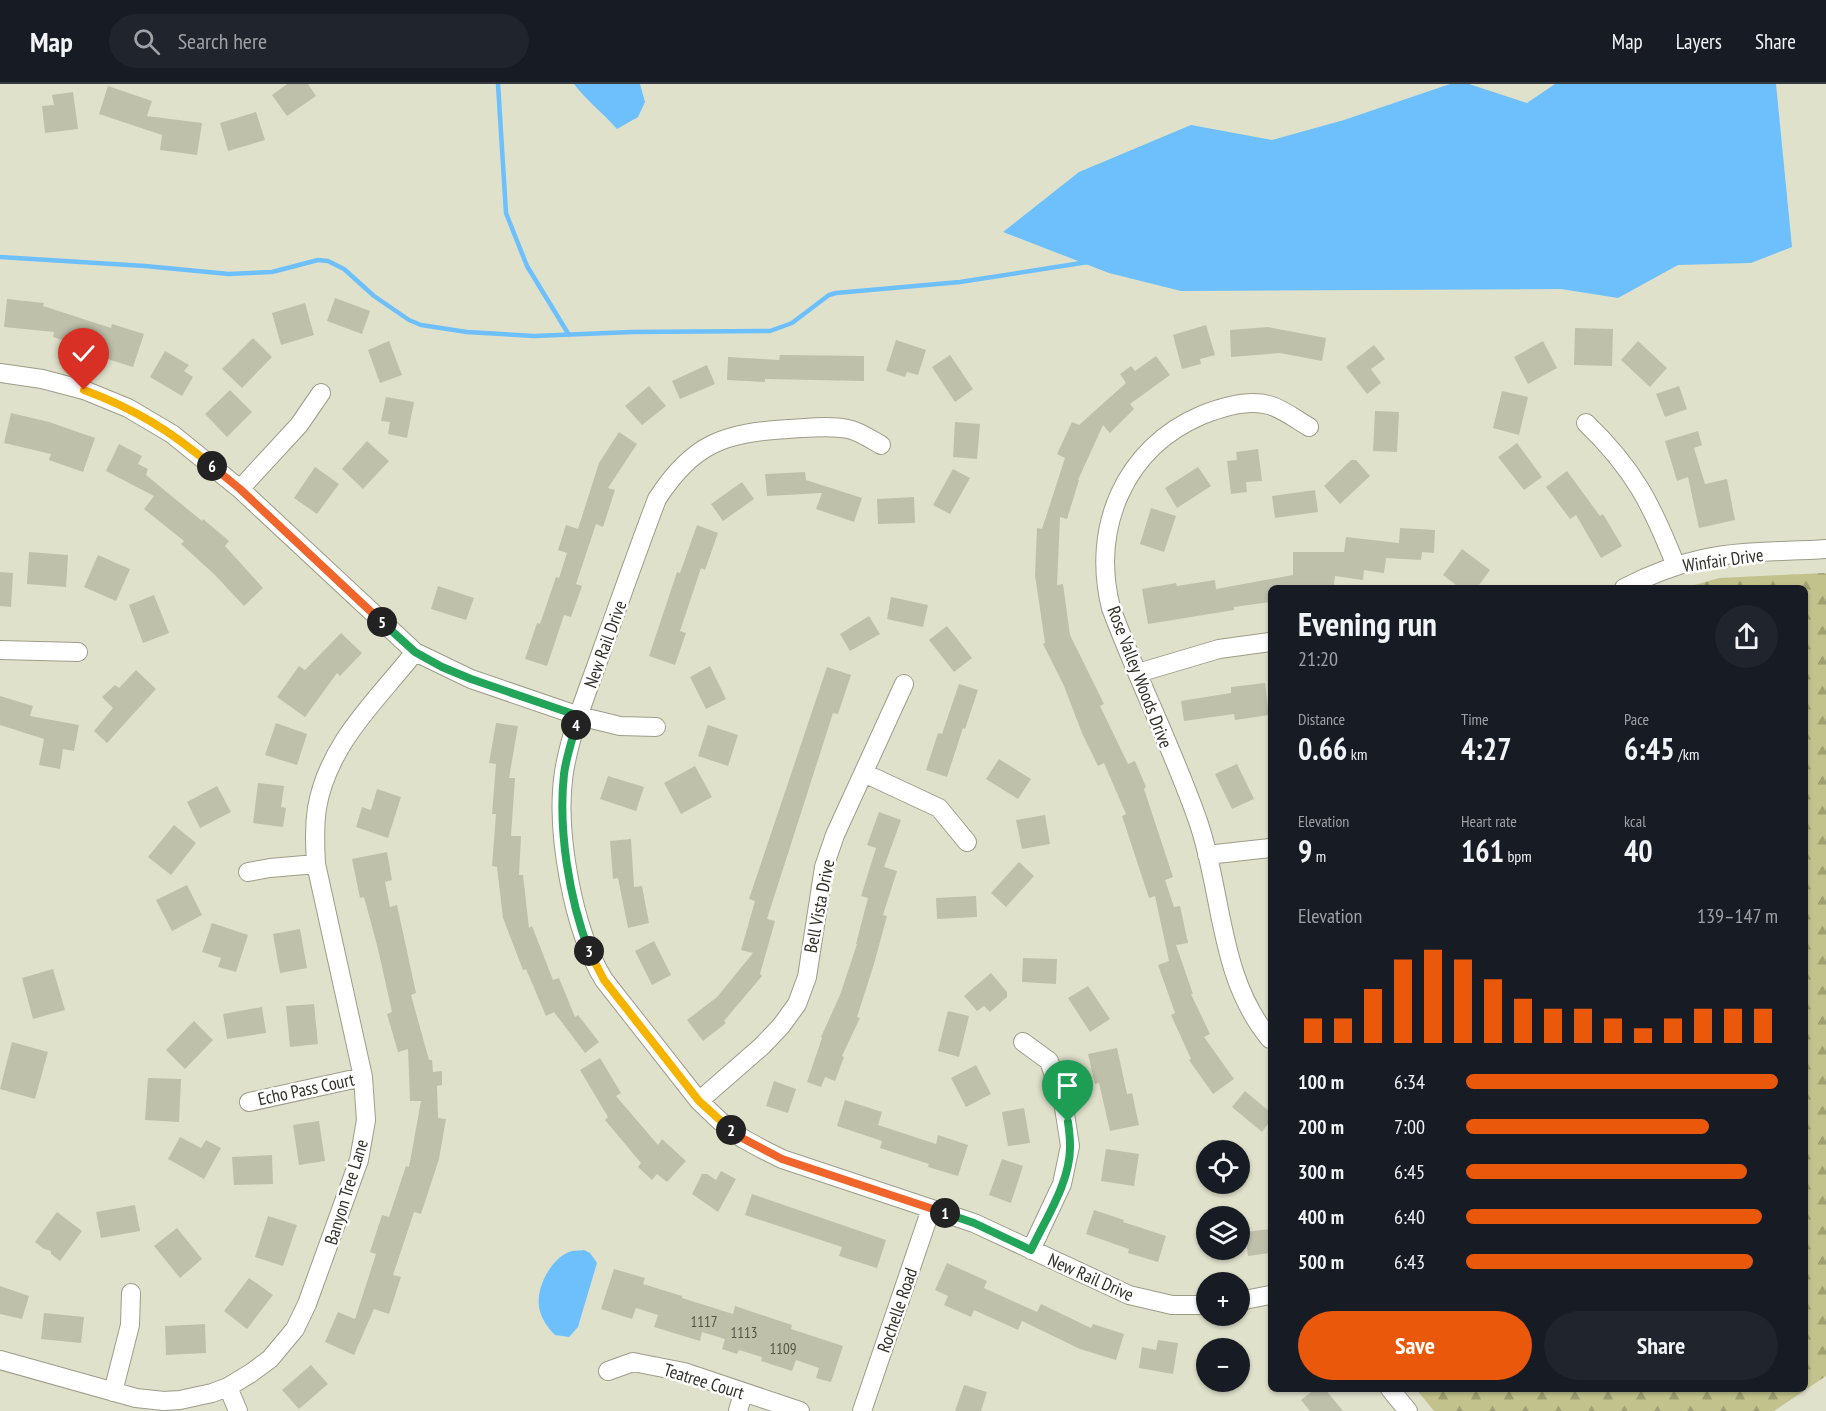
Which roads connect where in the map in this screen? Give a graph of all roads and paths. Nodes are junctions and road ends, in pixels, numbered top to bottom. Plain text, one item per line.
1 (0, 373) edge
2 (321, 393) dead end
3 (1586, 423) dead end
4 (1309, 427) dead end
5 (882, 445) dead end
6 (240, 489) junction
7 (1826, 549) edge
8 (1676, 566) junction
9 (1631, 585) edge
10 (1268, 642) edge
11 (0, 650) edge
12 (78, 652) dead end
13 (415, 652) junction
14 (1138, 673) junction
15 (904, 684) dead end
16 (579, 716) junction
17 (656, 727) dead end
18 (864, 773) junction
19 (967, 842) dead end
20 (1268, 848) edge
21 (1207, 855) junction
22 (316, 864) junction
23 (248, 872) dead end
24 (1268, 1036) edge
25 (1023, 1042) dead end
26 (363, 1077) junction
27 (699, 1101) junction
28 (249, 1102) dead end
29 (931, 1209) junction
30 (1031, 1250) junction
31 (131, 1293) dead end
32 (1268, 1295) edge
33 (1250, 1299) edge
34 (1196, 1305) edge
35 (0, 1360) edge
36 (608, 1371) dead end
37 (228, 1387) junction
38 (113, 1392) junction
39 (1392, 1392) edge
40 (743, 1393) junction
41 (238, 1411) edge
42 (738, 1411) edge
43 (800, 1411) edge
44 (862, 1411) edge
45 (1408, 1411) edge

1 - 6 street
2 - 6 street
3 - 8 street
4 - 14 street, Rose Valley Woods Drive
5 - 16 street, New Rail Drive
6 - 13 street
7 - 8 street, Winfair Drive
8 - 9 street, Winfair Drive
10 - 14 street
11 - 12 street
13 - 16 street
13 - 22 street, Banyon Tree Lane
14 - 21 street, Rose Valley Woods Drive
15 - 18 street, Bell Vista Drive
16 - 17 street
16 - 27 street, New Rail Drive
18 - 19 street
18 - 27 street, Bell Vista Drive
20 - 21 street
21 - 24 street, Rose Valley Woods Drive
22 - 23 street
22 - 26 street, Banyon Tree Lane
25 - 30 street
26 - 28 street, Echo Pass Court
26 - 37 street, Banyon Tree Lane
27 - 29 street, New Rail Drive
29 - 30 street, New Rail Drive
29 - 44 street, Rochelle Road
30 - 34 street, New Rail Drive
31 - 38 street
32 - 33 street
35 - 38 street, Banyon Tree Lane
36 - 40 street, Teatree Court
37 - 38 street, Banyon Tree Lane
37 - 41 street
39 - 45 street
40 - 42 street
40 - 43 street, Teatree Court

